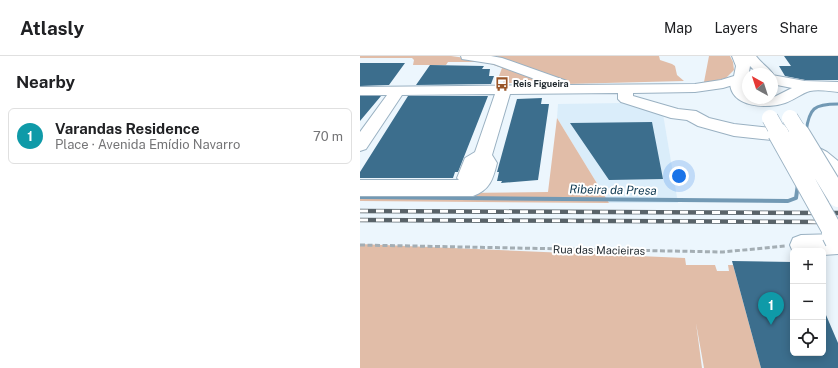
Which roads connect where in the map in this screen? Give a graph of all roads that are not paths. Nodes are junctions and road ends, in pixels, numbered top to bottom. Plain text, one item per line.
1 (467, 56) edge
2 (738, 56) edge
3 (750, 56) edge
4 (743, 68) edge
5 (758, 68) edge
6 (742, 78) edge
7 (742, 79) edge
8 (778, 81) edge
9 (778, 82) edge
10 (838, 86) edge
11 (807, 87) junction
12 (625, 88) junction
13 (695, 88) junction
14 (576, 89) junction
15 (398, 90) junction
16 (504, 90) junction
17 (360, 91) edge
18 (742, 94) edge
19 (742, 96) edge
20 (785, 97) junction
21 (778, 102) edge
22 (755, 104) edge
23 (360, 145) edge
24 (838, 172) edge
25 (360, 188) edge
26 (838, 197) edge
27 (838, 240) edge
28 (838, 244) edge
29 (801, 245) road end

1 - 14 street
2 - 4 street
3 - 5 street
6 - 13 street
7 - 18 main road
8 - 11 main road
9 - 20 main road
10 - 11 main road
11 - 20 main road
12 - 13 street
12 - 14 street
12 - 24 street, bridge
13 - 19 street
14 - 16 street
15 - 16 street
15 - 17 street
15 - 23 street
16 - 25 street
20 - 21 main road
20 - 26 main road, bridge
22 - 27 main road, bridge
28 - 29 street

